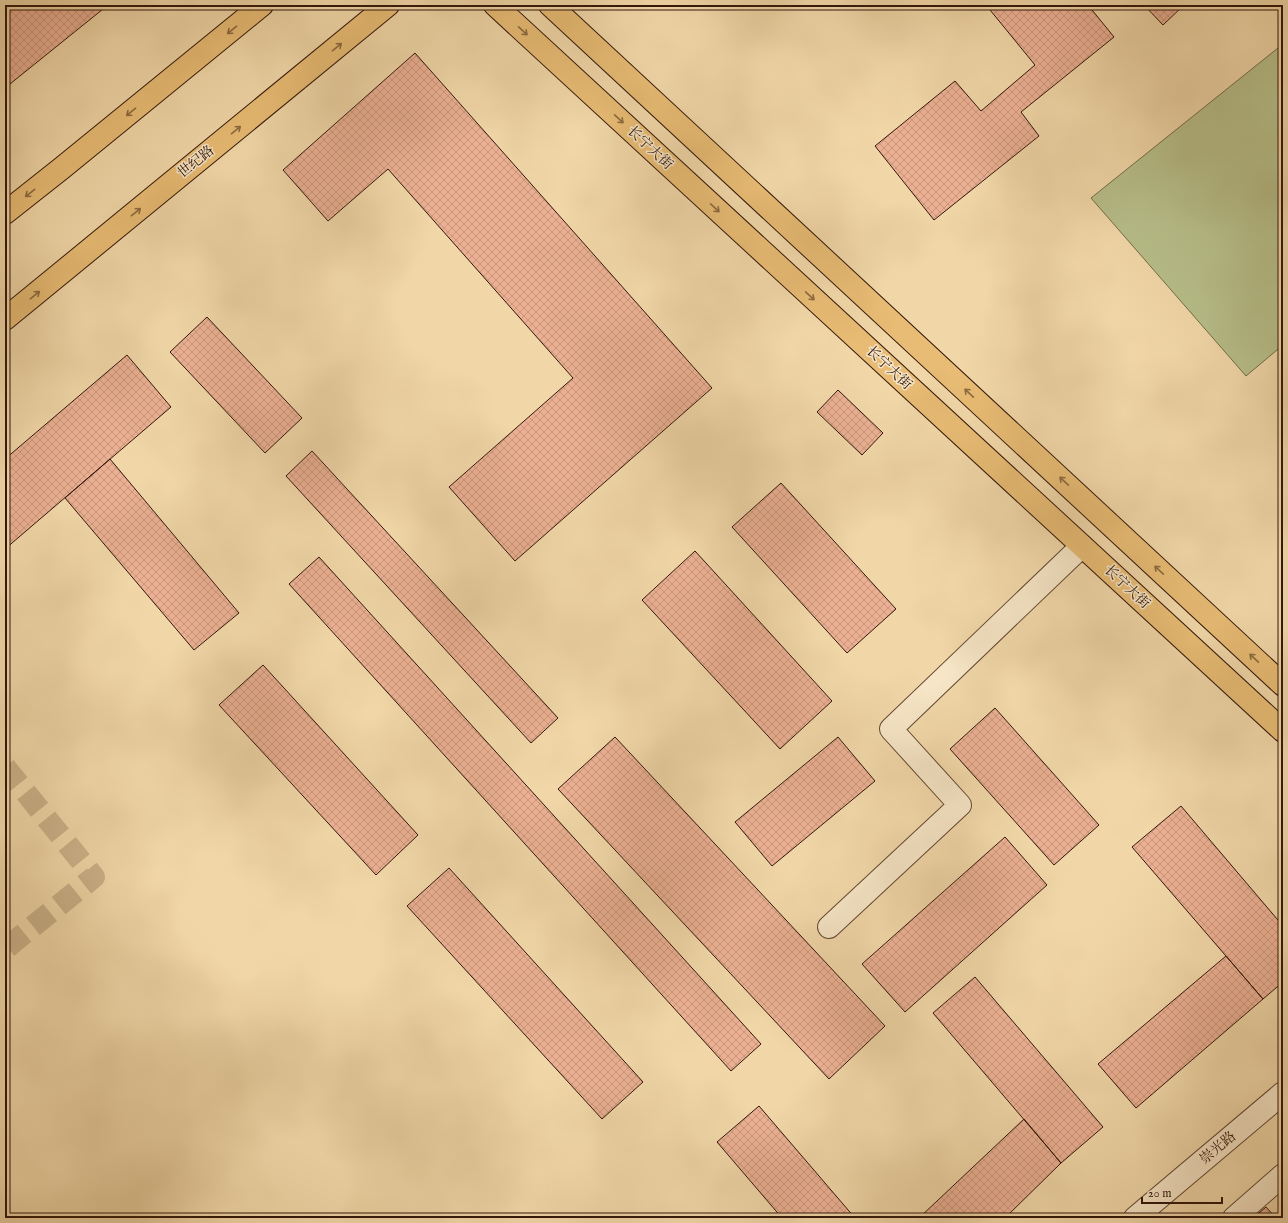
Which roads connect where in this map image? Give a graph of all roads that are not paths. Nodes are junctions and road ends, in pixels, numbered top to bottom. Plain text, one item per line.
1 (262, 5) edge
2 (388, 5) edge
3 (495, 5) edge
4 (550, 5) edge
5 (5, 213) edge
6 (5, 319) edge
7 (1082, 546) junction
8 (1283, 685) edge
9 (1283, 731) edge
10 (828, 927) dead end
11 (1283, 1093) edge
12 (1283, 1175) edge
13 (1135, 1218) edge
14 (1234, 1218) edge

1 -> 5 main road
6 -> 2 main road, 世纪路
3 -> 7 main road, 长宁大街
8 -> 4 main road
7 - 9 main road, 长宁大街
7 - 10 street
11 - 13 street, 崇光路
12 - 14 street

